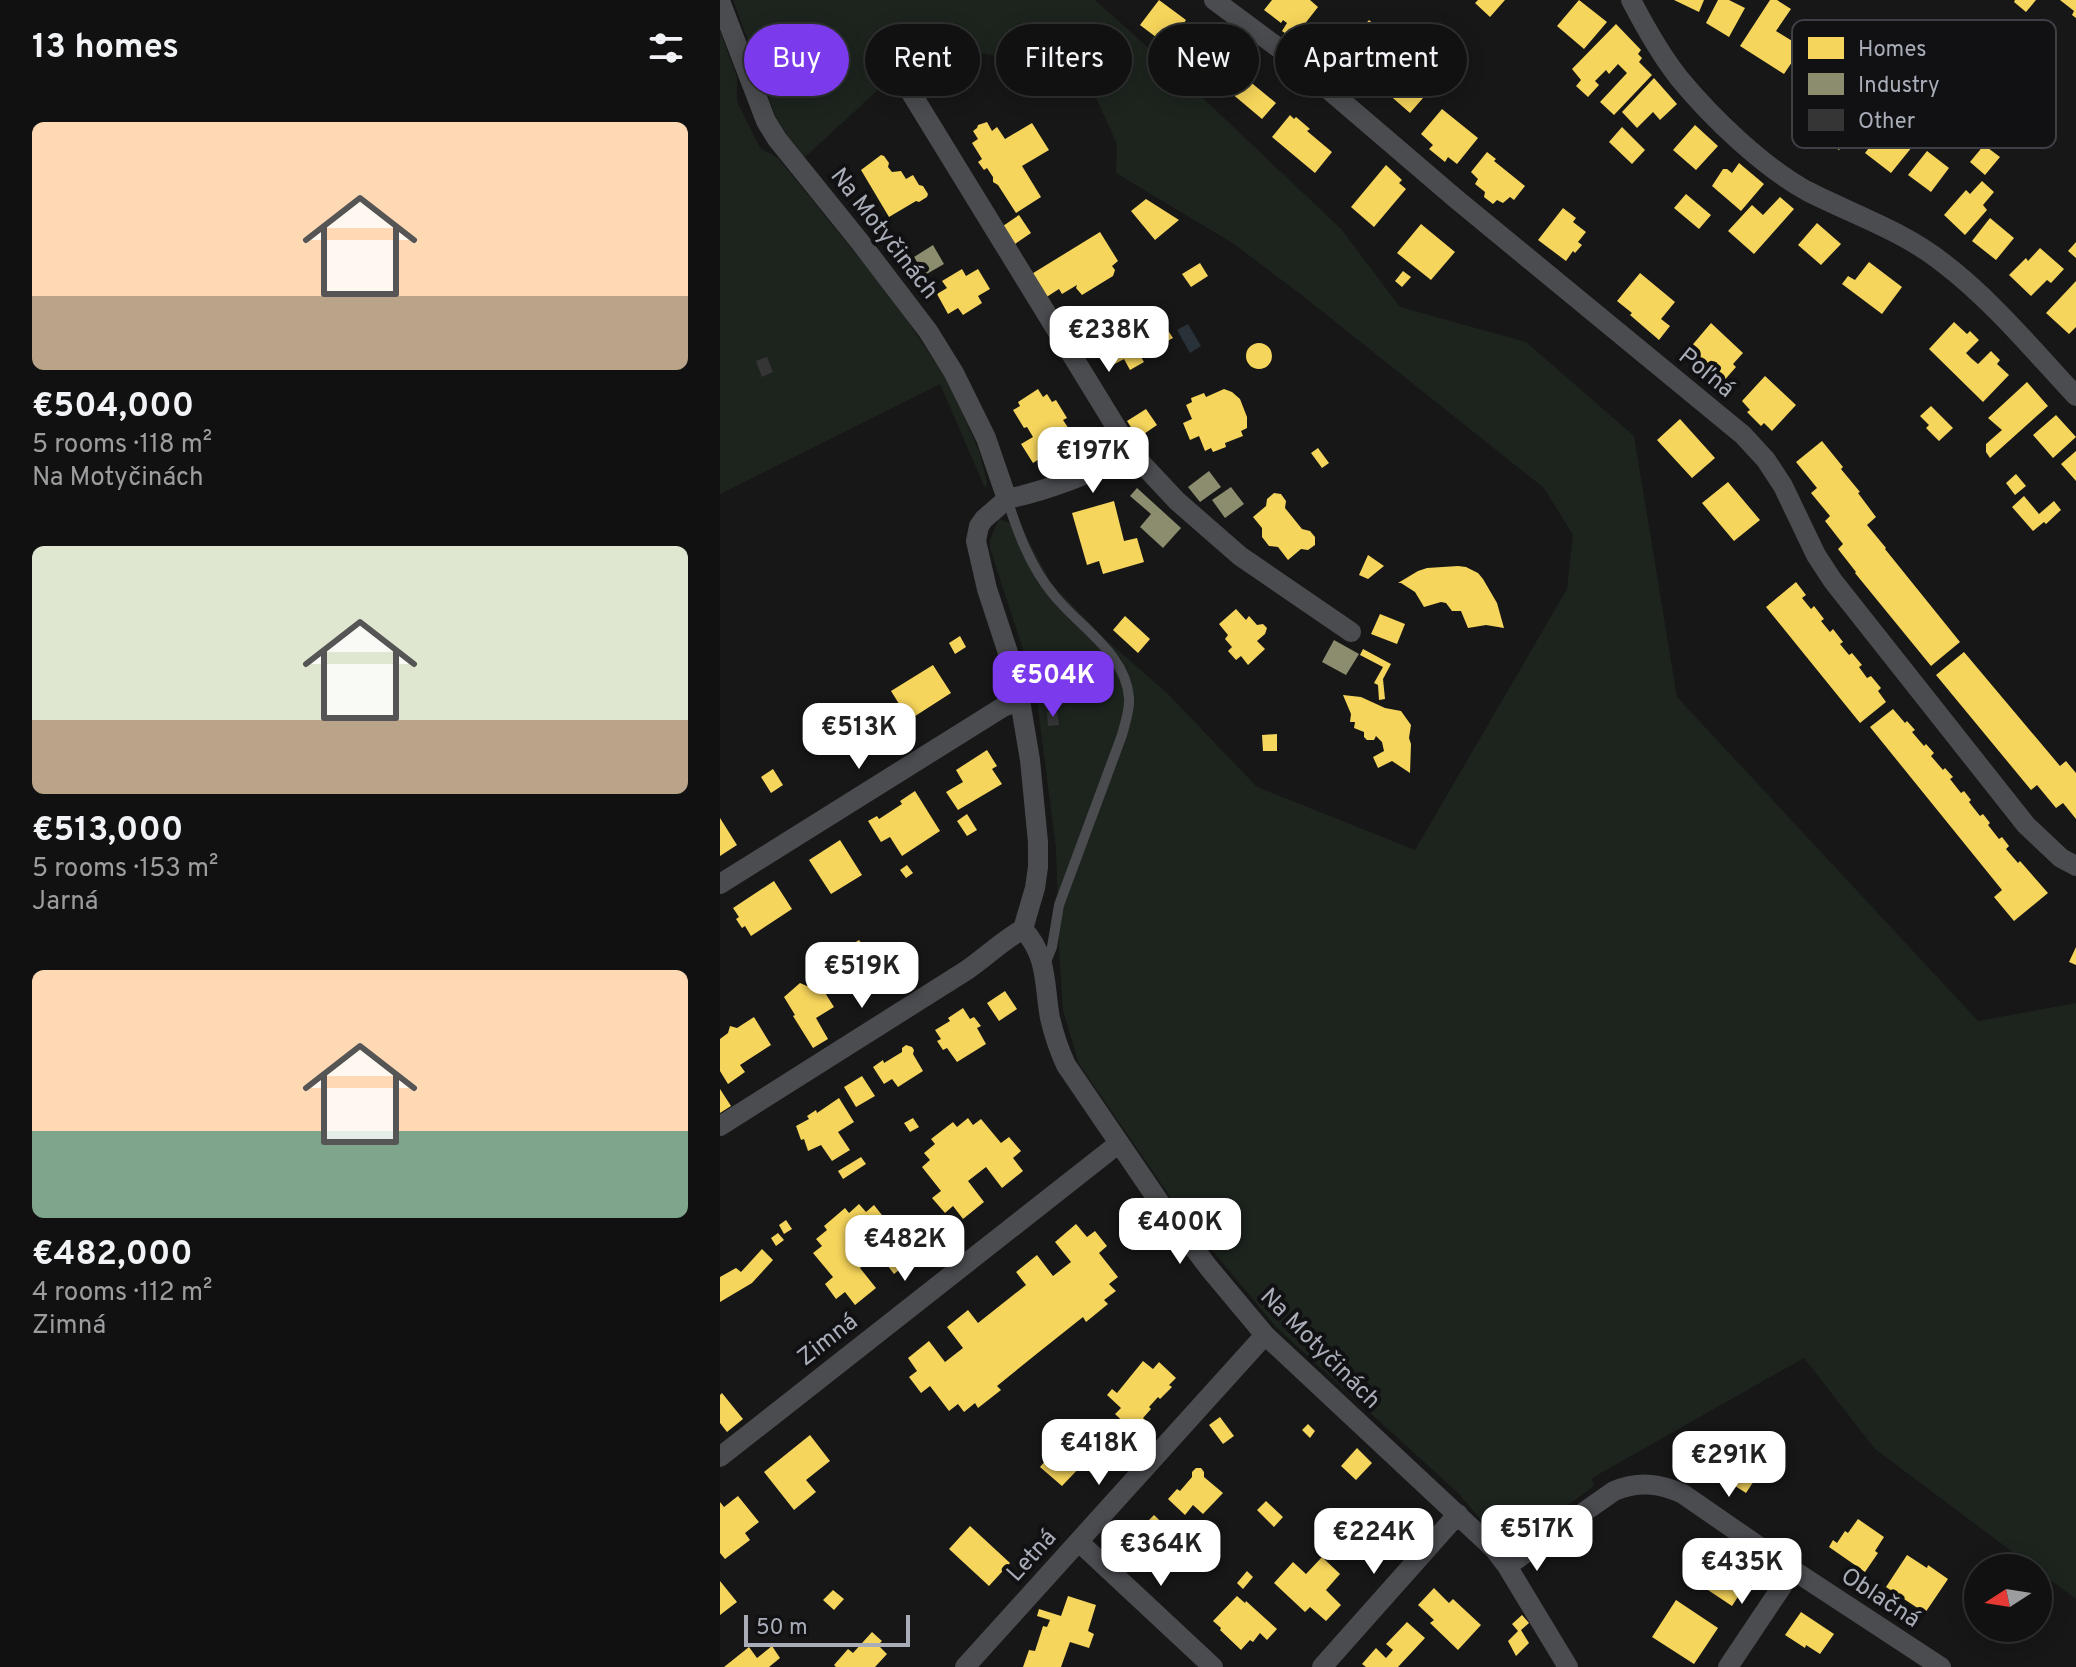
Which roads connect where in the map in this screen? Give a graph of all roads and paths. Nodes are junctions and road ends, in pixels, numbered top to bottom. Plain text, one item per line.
1 (1214, 0) edge
2 (1631, 0) edge
3 (720, 1) edge
4 (913, 96) edge
5 (2076, 396) edge
6 (1132, 453) junction
7 (1007, 499) junction
8 (1351, 632) dead end
9 (1066, 690) dead end
10 (1019, 695) junction
11 (2076, 866) edge
12 (720, 884) edge
13 (1023, 929) junction
14 (1044, 966) junction
15 (720, 1126) edge
16 (1118, 1144) junction
17 (1265, 1335) junction
18 (720, 1457) edge
19 (1458, 1514) junction
20 (1079, 1542) junction
21 (1507, 1566) junction
22 (1793, 1570) junction
23 (965, 1667) edge
24 (1213, 1667) edge
25 (1322, 1667) edge
26 (1568, 1667) edge
27 (1728, 1667) edge
28 (1941, 1667) edge

1 - 11 street, Poľná
2 - 5 street
3 - 7 street, Na Motyčinách
4 - 6 street
6 - 7 street
6 - 8 street
7 - 10 street
7 - 14 lane
9 - 10 lane
10 - 12 street
10 - 13 street
13 - 14 street, Na Motyčinách
13 - 15 street
14 - 16 street, Na Motyčinách
16 - 17 street, Na Motyčinách
16 - 18 street, Zimná
17 - 19 street, Na Motyčinách
17 - 20 street, Letná
19 - 21 street, Na Motyčinách
19 - 25 street
20 - 23 street, Letná
20 - 24 street
21 - 22 street, Oblačná
21 - 26 street, Na Motyčinách
22 - 27 street
22 - 28 street, Oblačná

